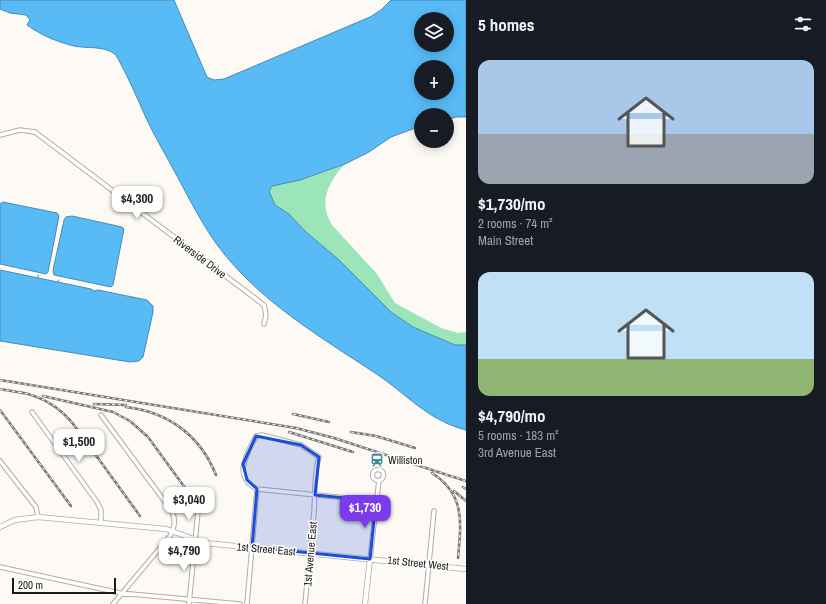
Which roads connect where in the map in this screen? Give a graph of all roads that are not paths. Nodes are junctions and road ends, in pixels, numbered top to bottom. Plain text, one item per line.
1 (0, 136) edge
2 (264, 324) dead end
3 (32, 412) dead end
4 (101, 415) dead end
5 (0, 461) edge
6 (379, 480) dead end
7 (258, 489) junction
8 (315, 495) junction
9 (376, 501) junction
10 (199, 502) dead end
11 (434, 512) dead end
12 (38, 517) junction
13 (101, 523) junction
14 (0, 528) edge
15 (172, 530) junction
16 (195, 541) junction
17 (252, 548) junction
18 (310, 553) junction
19 (370, 558) junction
20 (429, 564) junction
21 (0, 567) edge
22 (466, 569) edge
23 (120, 593) junction
24 (189, 602) edge
25 (113, 604) edge
26 (240, 604) edge
27 (247, 604) edge
28 (305, 604) edge
29 (365, 604) edge
30 (425, 604) edge

1 - 2 street, Riverside Drive
3 - 13 street
4 - 15 street
5 - 12 street
6 - 9 street
7 - 8 street
7 - 8 street, 1st Avenue East
7 - 17 street
8 - 9 street
8 - 18 street, 1st Avenue East
9 - 19 street
10 - 16 street
11 - 20 street
12 - 13 main road, 1st Street East
12 - 14 main road, 1st Street East
13 - 15 main road, 1st Street East
15 - 16 main road, 1st Street East
15 - 23 street
16 - 17 main road, 1st Street East
16 - 24 street
17 - 18 main road, 1st Street East
17 - 27 street
18 - 19 main road, 1st Street East
18 - 28 street, 1st Avenue East
19 - 20 main road, 1st Street West
19 - 29 main road
20 - 22 main road, 1st Street West
20 - 30 street
21 - 23 street
23 - 24 street
23 - 25 street
24 - 26 street

